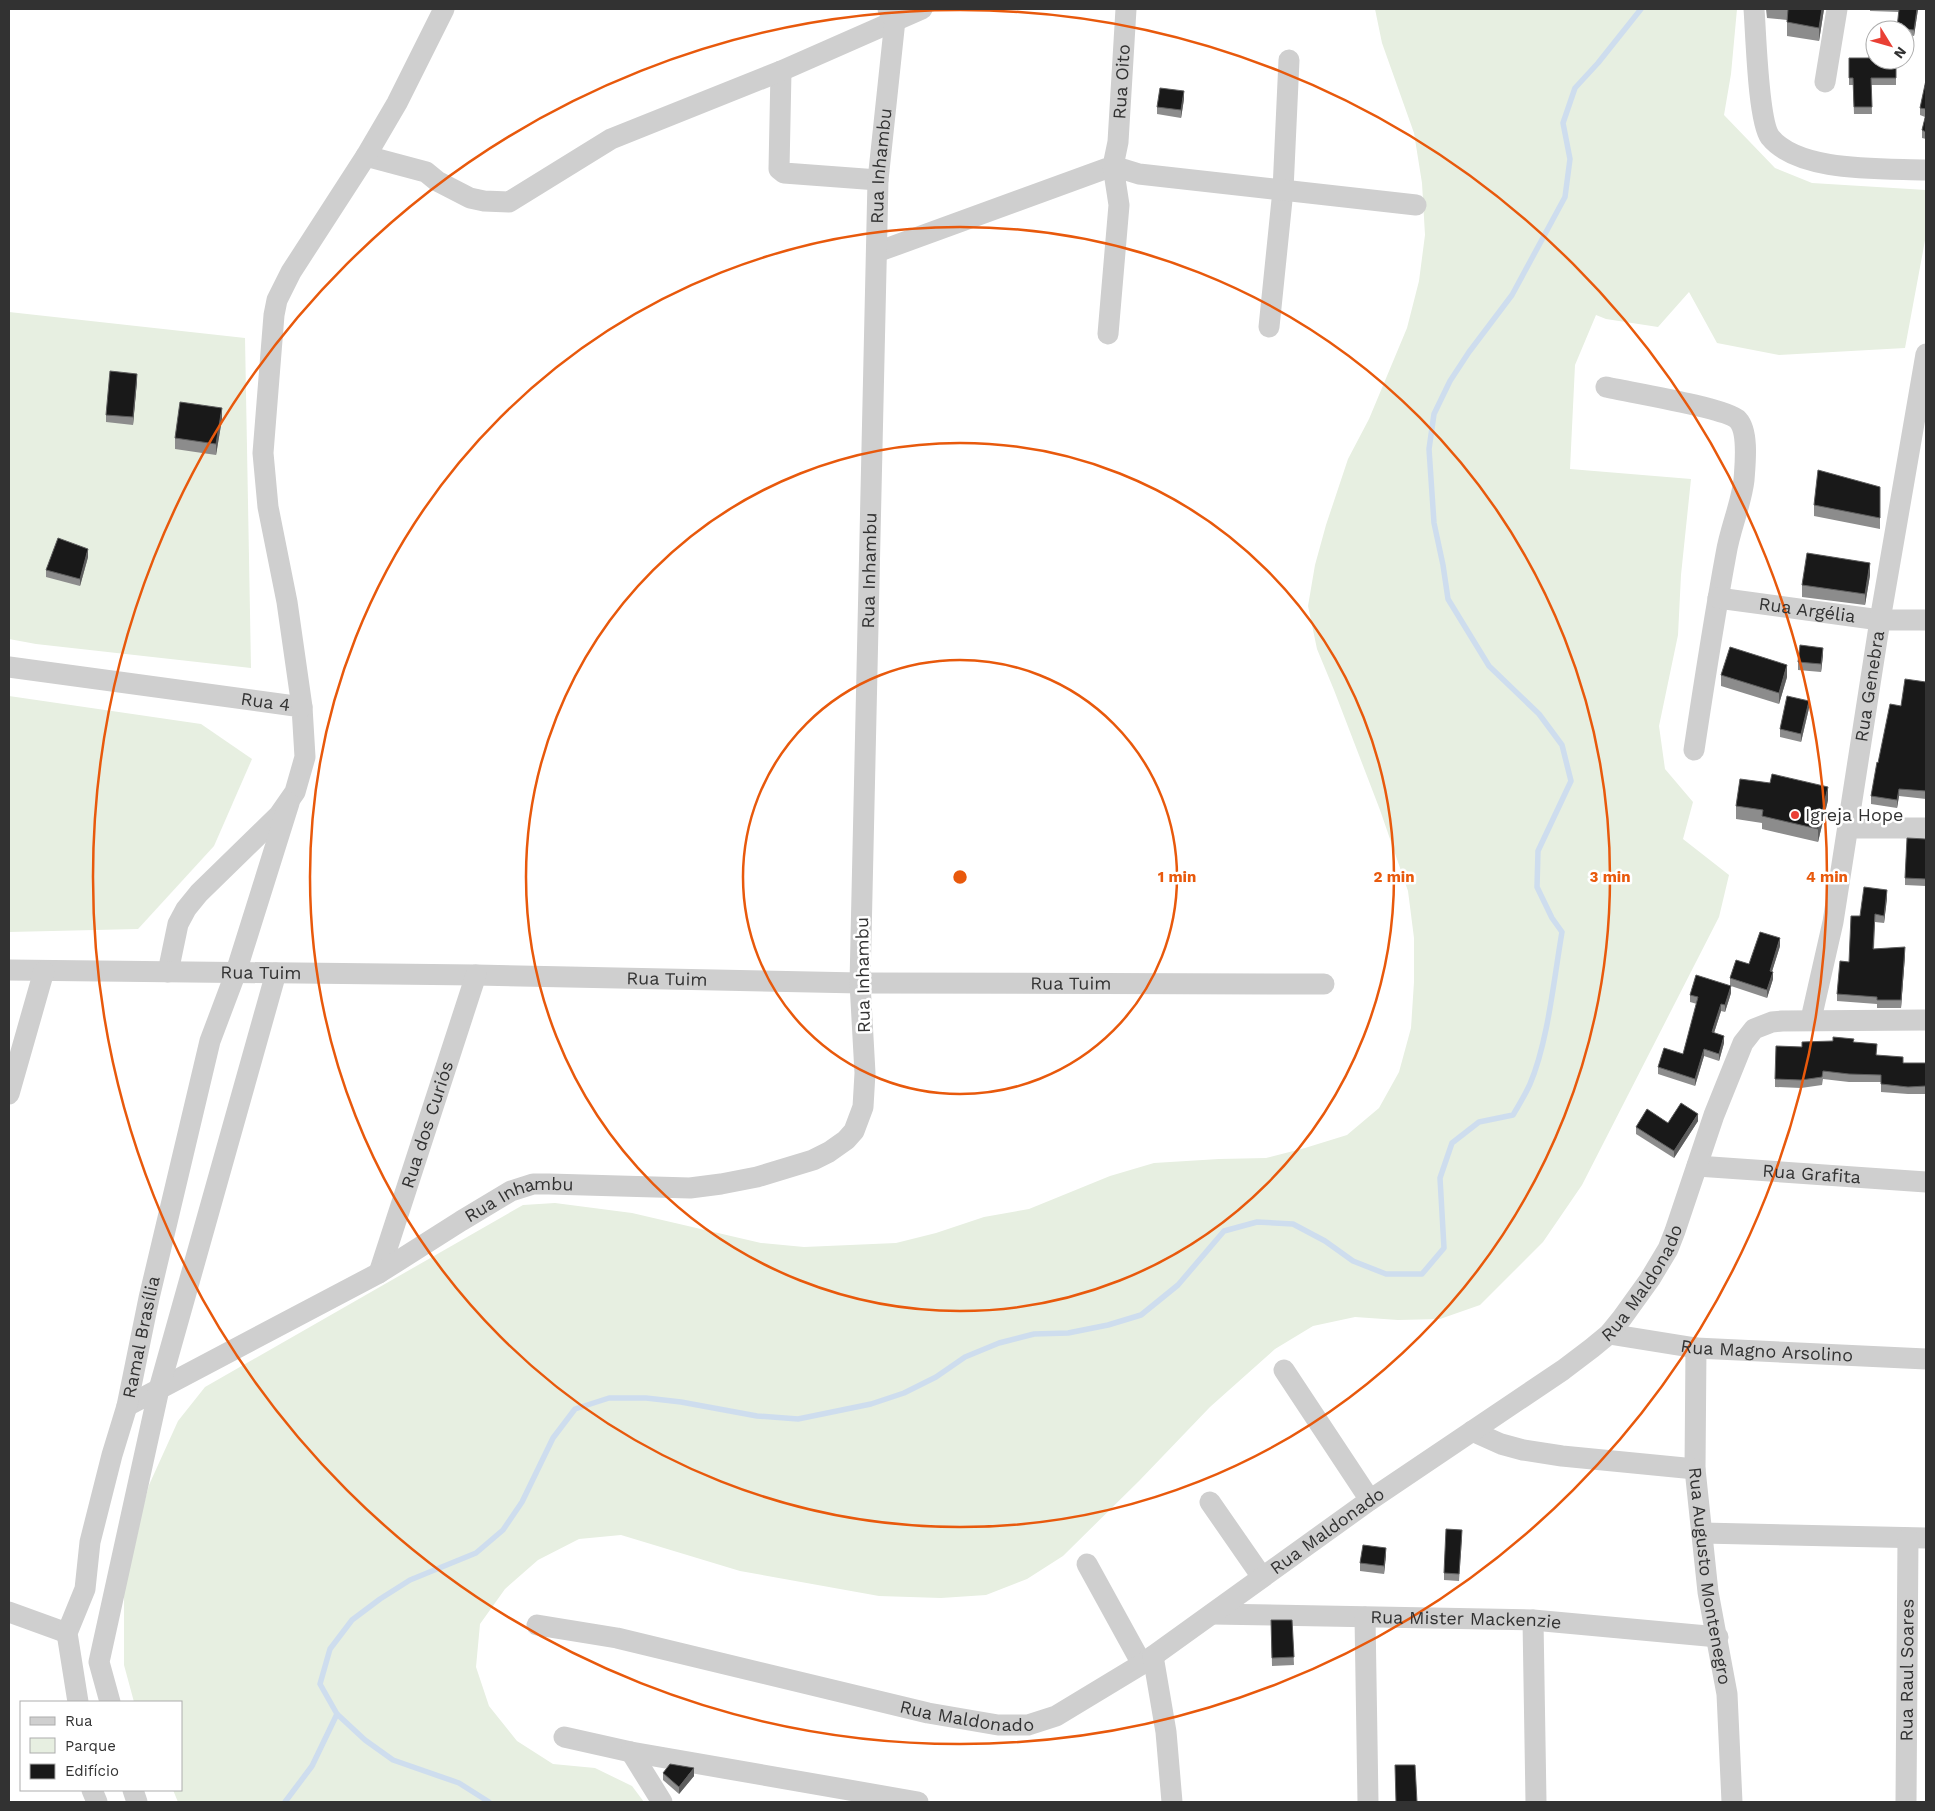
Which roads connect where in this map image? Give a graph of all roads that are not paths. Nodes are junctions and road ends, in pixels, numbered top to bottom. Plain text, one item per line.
1 (444, 9) edge
2 (922, 9) edge
3 (1126, 9) edge
4 (1754, 9) edge
5 (1837, 9) edge
6 (892, 15) edge
7 (1288, 60) dead end
8 (781, 71) junction
9 (1825, 82) dead end
10 (366, 156) junction
11 (1114, 160) junction
12 (1926, 170) edge
13 (878, 180) junction
14 (1283, 190) junction
15 (1416, 205) dead end
16 (877, 252) junction
17 (1269, 327) dead end
18 (1108, 334) dead end
19 (1926, 354) edge
20 (1606, 387) dead end
21 (1921, 404) edge
22 (1718, 598) junction
23 (1880, 620) junction
24 (1926, 620) edge
25 (9, 667) edge
26 (302, 707) junction
27 (1694, 750) dead end
28 (289, 803) junction
29 (1848, 828) junction
30 (1926, 828) edge
31 (9, 970) edge
32 (44, 971) junction
33 (168, 972) junction
34 (236, 972) junction
35 (276, 973) junction
36 (476, 975) junction
37 (860, 983) junction
38 (1324, 984) dead end
39 (1811, 1019) junction
40 (1926, 1020) edge
41 (9, 1094) edge
42 (1697, 1166) junction
43 (1926, 1182) edge
44 (379, 1273) junction
45 (1608, 1334) junction
46 (1696, 1348) junction
47 (1926, 1359) edge
48 (1284, 1370) dead end
49 (159, 1389) junction
50 (127, 1406) junction
51 (1472, 1431) junction
52 (1695, 1469) junction
53 (1370, 1500) junction
54 (1210, 1502) dead end
55 (1702, 1533) junction
56 (1917, 1538) edge
57 (1087, 1564) dead end
58 (1262, 1577) junction
59 (9, 1612) edge
60 (1212, 1614) junction
61 (1365, 1617) junction
62 (1533, 1620) junction
63 (538, 1626) dead end
64 (67, 1633) junction
65 (1718, 1637) junction
66 (1147, 1660) junction
67 (78, 1701) edge
68 (110, 1701) edge
69 (564, 1737) dead end
70 (631, 1752) junction
71 (662, 1802) edge
72 (918, 1802) edge
73 (1172, 1802) edge
74 (1368, 1802) edge
75 (1536, 1802) edge
76 (1732, 1802) edge
77 (1906, 1802) edge

1 - 10 street
2 - 6 street
3 - 11 street, Rua Oito
4 - 12 street
5 - 9 street
6 - 8 street
6 - 13 street, Rua Inhambu
7 - 14 street
8 - 10 street
8 - 13 street
10 - 26 street
11 - 14 street
11 - 16 street
11 - 18 street, Rua Oito
13 - 16 street, Rua Inhambu
14 - 15 street
14 - 17 street
16 - 37 street, Rua Inhambu
19 - 21 street, Rua Genebra
20 - 22 street
21 - 23 street, Rua Genebra
22 - 23 street, Rua Argélia
22 - 27 street
23 - 24 street, Rua Argélia
23 - 29 street, Rua Genebra
25 - 26 street, Rua 4
26 - 28 street, Rua 4
28 - 33 street, Rua 4
28 - 34 street, Ramal Brasília
29 - 30 street
29 - 39 street, Rua Genebra
31 - 32 street, Rua Tuim
32 - 33 street, Rua Tuim
32 - 41 street
33 - 34 street, Rua Tuim
34 - 35 street, Rua Tuim
34 - 50 street, Ramal Brasília
35 - 36 street, Rua Tuim
35 - 49 street, Ramal Brasília
36 - 37 street, Rua Tuim
36 - 44 street, Rua dos Curiós
37 - 38 street, Rua Tuim
37 - 44 street, Rua Inhambu
39 - 40 street, Rua Maldonado
39 - 42 street, Rua Maldonado
42 - 43 street, Rua Grafita
42 - 45 street, Rua Maldonado
44 - 49 street, Rua Inhambu
45 - 46 street, Rua Magno Arsolino
45 - 51 street, Rua Maldonado
46 - 47 street, Rua Magno Arsolino
46 - 52 street, Rua Augusto Montenegro
48 - 53 street
49 - 50 street, Rua Inhambu
49 - 68 street, Ramal Brasília
50 - 64 street, Ramal Brasília
51 - 52 street
51 - 53 street, Rua Maldonado
52 - 55 street, Rua Augusto Montenegro
53 - 58 street, Rua Maldonado
54 - 58 street
55 - 56 street
55 - 65 street, Rua Augusto Montenegro
56 - 77 street, Rua Raul Soares
57 - 66 street
58 - 60 street, Rua Maldonado
59 - 64 street
60 - 61 street, Rua Mister Mackenzie
60 - 66 street, Rua Maldonado
61 - 62 street, Rua Mister Mackenzie
61 - 74 street
62 - 65 street, Rua Mister Mackenzie
62 - 75 street
63 - 66 street, Rua Maldonado
64 - 67 street
65 - 76 street, Rua Augusto Montenegro
66 - 73 street
69 - 70 street
70 - 71 street
70 - 72 street

